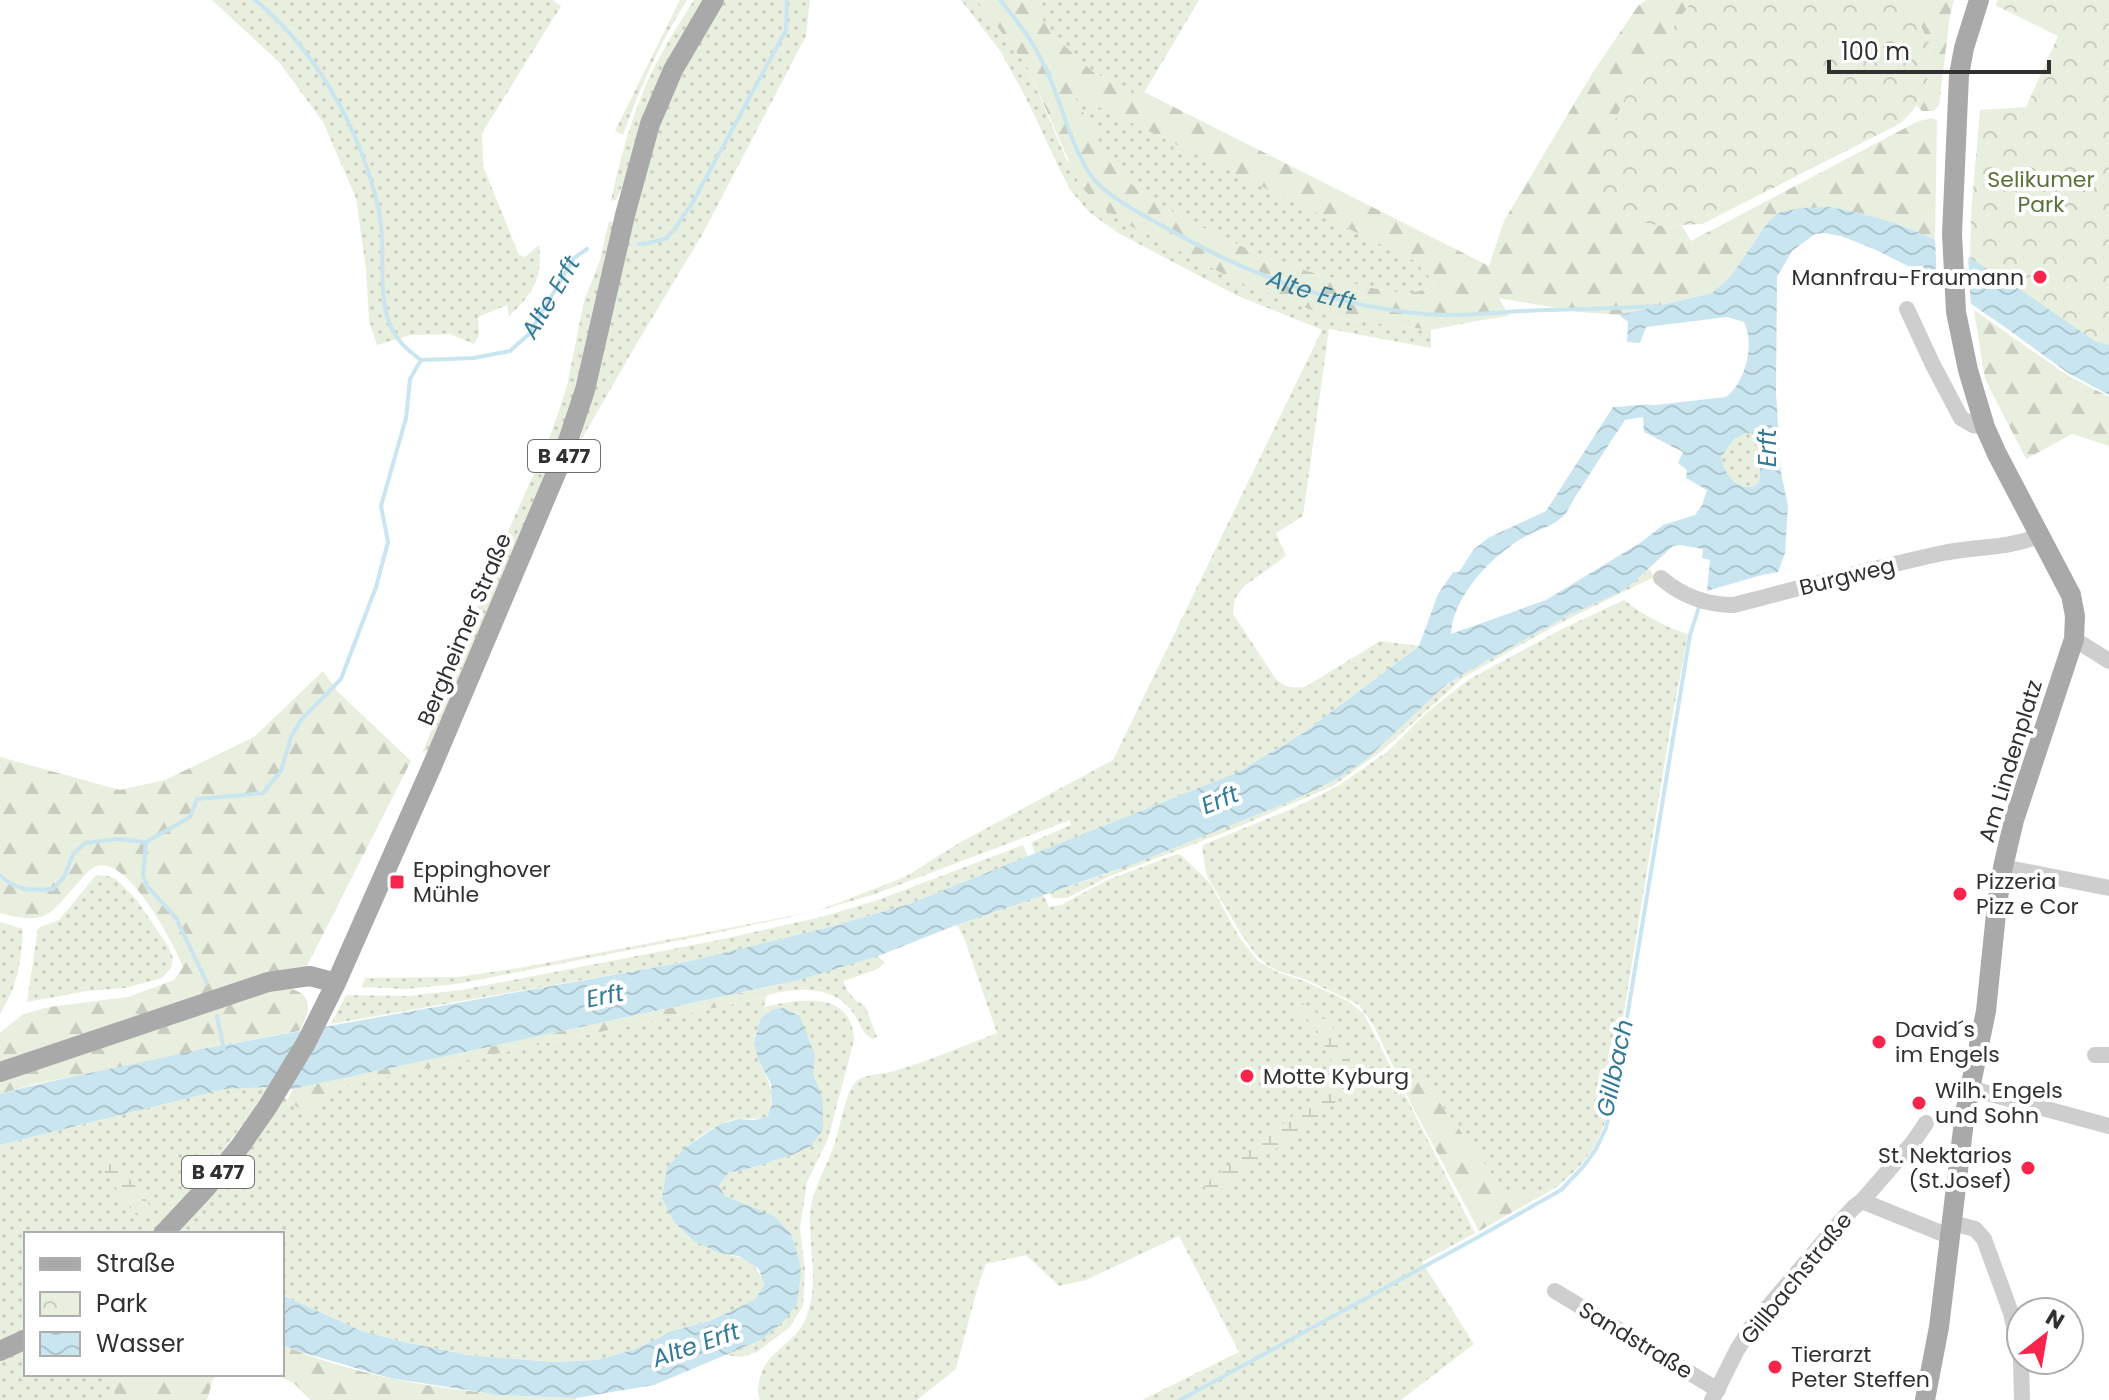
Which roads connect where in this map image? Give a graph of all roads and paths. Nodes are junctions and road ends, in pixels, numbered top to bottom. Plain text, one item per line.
1 (714, 0) edge
2 (1979, 0) edge
3 (1907, 309) dead end
4 (1985, 427) junction
5 (2040, 535) junction
6 (1661, 578) dead end
7 (2074, 639) junction
8 (2109, 661) edge
9 (2003, 867) junction
10 (2109, 888) edge
11 (336, 983) junction
12 (0, 1072) edge
13 (1969, 1088) junction
14 (1926, 1123) dead end
15 (2109, 1126) edge
16 (1862, 1201) junction
17 (1952, 1230) junction
18 (165, 1232) edge
19 (1555, 1291) dead end
20 (2005, 1297) edge
21 (24, 1340) edge
22 (0, 1351) edge
23 (2021, 1376) edge
24 (1717, 1396) edge
25 (1925, 1400) edge
26 (2022, 1400) edge

1 - 11 main road, Bergheimer Straße / B 477
2 - 4 main road
3 - 4 street
4 - 5 main road
5 - 6 street, Burgweg
5 - 7 main road
7 - 8 street
7 - 9 main road, Am Lindenplatz
9 - 10 street
9 - 13 main road, Am Lindenplatz
11 - 12 main road
11 - 18 main road, Bergheimer Straße / B 477
13 - 15 street
13 - 17 main road, Am Lindenplatz
14 - 16 street, Gillbachstraße
16 - 17 street, Gillbachstraße
16 - 24 street, Gillbachstraße
17 - 20 street, Gillbachstraße
17 - 25 main road, Am Lindenplatz
19 - 24 street, Sandstraße
21 - 22 main road
23 - 26 street, Gillbachstraße

